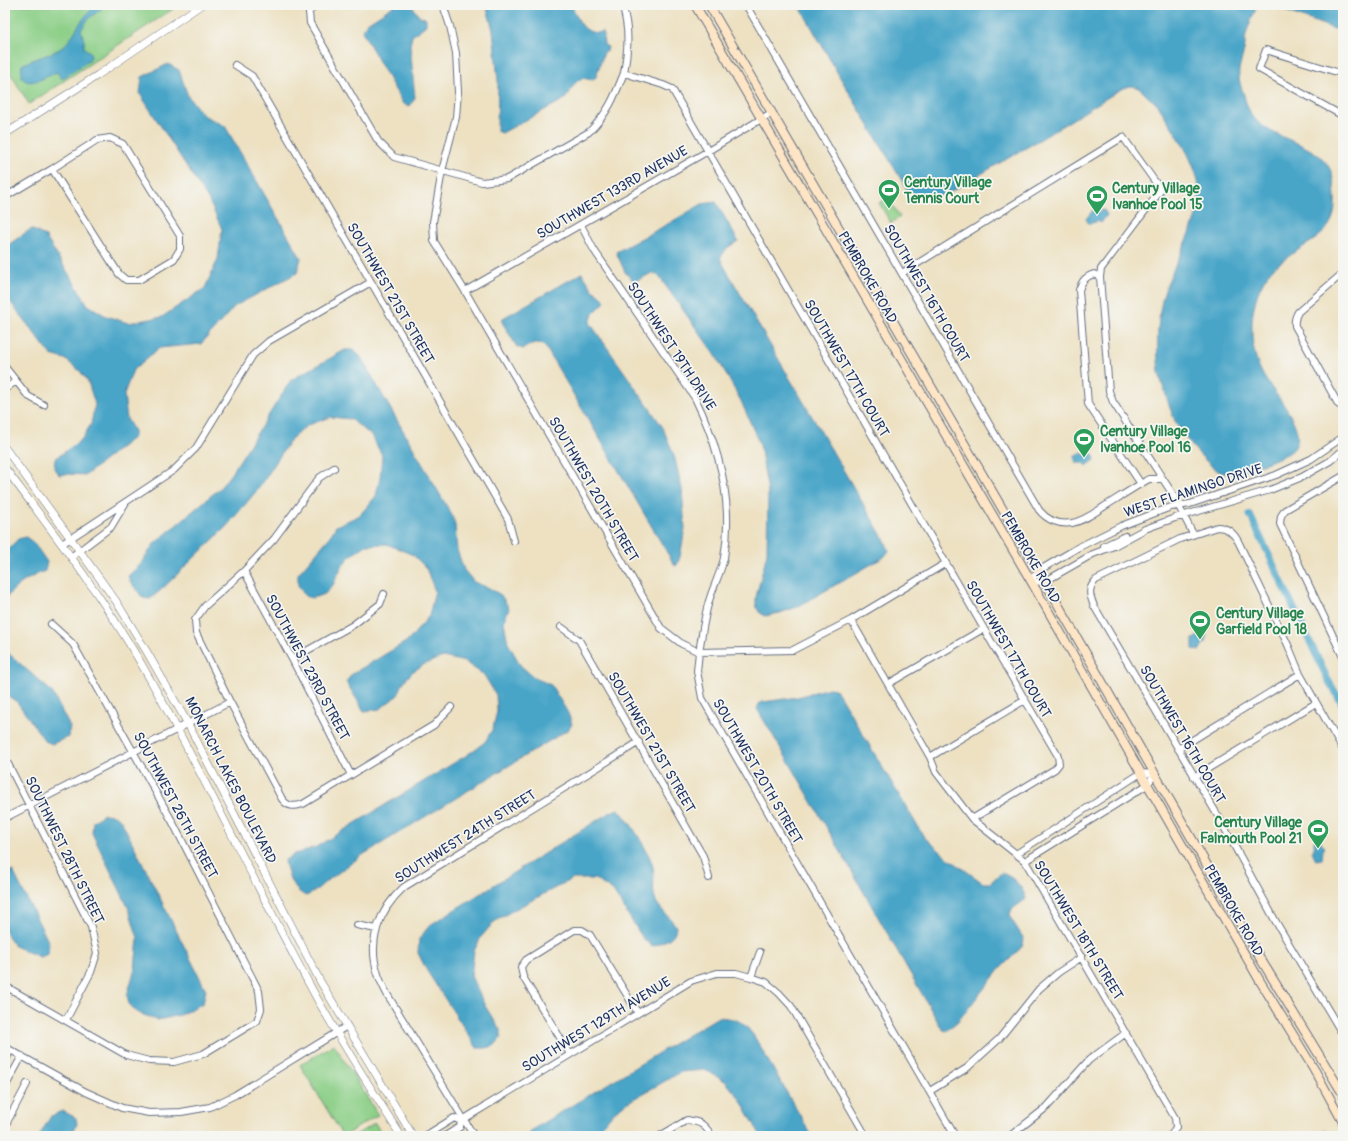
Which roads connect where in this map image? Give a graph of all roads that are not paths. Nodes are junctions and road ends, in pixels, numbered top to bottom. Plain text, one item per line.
1 (201, 5) edge
2 (315, 5) edge
3 (442, 5) edge
4 (622, 5) edge
5 (695, 5) edge
6 (709, 5) edge
7 (746, 5) edge
8 (235, 65) dead end
9 (624, 73) junction
10 (1343, 74) edge
11 (771, 112) junction
12 (1343, 116) edge
13 (761, 119) junction
14 (5, 134) edge
15 (708, 151) junction
16 (52, 169) junction
17 (442, 172) junction
18 (5, 197) edge
19 (580, 225) junction
20 (902, 273) junction
21 (1343, 273) edge
22 (1100, 277) junction
23 (371, 282) junction
24 (465, 291) junction
25 (6, 371) edge
26 (16, 382) junction
27 (5, 389) edge
28 (44, 405) dead end
29 (1343, 406) edge
30 (1343, 437) edge
31 (5, 448) edge
32 (1343, 450) edge
33 (5, 468) edge
34 (334, 468) dead end
35 (1343, 476) edge
36 (1161, 479) junction
37 (1140, 484) junction
38 (127, 500) junction
39 (1178, 506) junction
40 (1184, 516) junction
41 (1112, 530) junction
42 (1138, 531) junction
43 (1192, 534) junction
44 (71, 538) junction
45 (1117, 540) junction
46 (514, 541) dead end
47 (1088, 543) junction
48 (62, 544) junction
49 (80, 551) junction
50 (1094, 554) junction
51 (71, 557) junction
52 (946, 564) junction
53 (244, 571) junction
54 (1038, 571) junction
55 (1030, 582) junction
56 (1044, 582) junction
57 (384, 594) dead end
58 (851, 620) junction
59 (51, 624) dead end
60 (561, 626) dead end
61 (984, 629) junction
62 (699, 652) junction
63 (1343, 657) edge
64 (292, 659) junction
65 (1300, 674) junction
66 (888, 684) junction
67 (1025, 700) junction
68 (230, 702) junction
69 (1316, 703) junction
70 (451, 707) dead end
71 (188, 724) junction
72 (178, 730) junction
73 (639, 742) junction
74 (1178, 749) junction
75 (1343, 750) edge
76 (134, 752) junction
77 (930, 757) junction
78 (5, 758) edge
79 (1141, 773) junction
80 (1155, 774) junction
81 (351, 775) junction
82 (1194, 777) junction
83 (1148, 785) junction
84 (30, 806) junction
85 (5, 818) edge
86 (972, 819) junction
87 (1016, 854) junction
88 (1025, 861) junction
89 (709, 878) dead end
90 (1240, 922) junction
91 (357, 925) dead end
92 (1230, 928) junction
93 (376, 929) junction
94 (760, 952) dead end
95 (1082, 957) junction
96 (751, 977) junction
97 (5, 986) edge
98 (638, 1013) junction
99 (66, 1020) junction
100 (346, 1026) junction
101 (337, 1032) junction
102 (1126, 1033) junction
103 (1343, 1035) edge
104 (8, 1049) edge
105 (570, 1054) junction
106 (22, 1056) junction
107 (5, 1063) edge
108 (8, 1076) edge
109 (27, 1084) dead end
110 (5, 1087) edge
111 (930, 1091) junction
112 (1343, 1094) edge
113 (462, 1120) junction
114 (1343, 1122) edge
115 (5, 1126) edge
116 (270, 1135) edge
117 (285, 1136) edge
118 (401, 1136) edge
119 (413, 1136) edge
120 (425, 1136) edge
121 (445, 1136) edge
122 (474, 1136) edge
123 (660, 1136) edge
124 (712, 1136) edge
125 (866, 1136) edge
126 (955, 1136) edge
127 (1010, 1136) edge
128 (1169, 1136) edge

1 - 14 street
2 - 17 street
3 - 17 street
4 - 9 street
5 - 13 main road, PEMBROKE ROAD
6 - 11 main road, PEMBROKE ROAD
7 - 20 street, SOUTHWEST 16TH COURT
8 - 23 street, SOUTHWEST 21ST STREET
9 - 15 street, SOUTHWEST 17TH COURT
9 - 17 street
10 - 12 street
11 - 13 street, SOUTHWEST 133RD AVENUE
11 - 54 main road, PEMBROKE ROAD
13 - 15 street, SOUTHWEST 133RD AVENUE
13 - 55 main road, PEMBROKE ROAD
15 - 19 street, SOUTHWEST 133RD AVENUE
15 - 52 street, SOUTHWEST 17TH COURT
16 - 16 street
16 - 18 street
17 - 24 street, SOUTHWEST 20TH STREET
19 - 24 street, SOUTHWEST 133RD AVENUE
19 - 62 street, SOUTHWEST 19TH DRIVE
20 - 22 street
20 - 37 street, SOUTHWEST 16TH COURT
21 - 29 street
22 - 36 street
22 - 37 street
23 - 38 street
23 - 46 street, SOUTHWEST 21ST STREET
24 - 62 street, SOUTHWEST 20TH STREET
25 - 26 street
26 - 27 street
26 - 28 street
30 - 39 street, WEST FLAMINGO DRIVE
31 - 44 street, MONARCH LAKES BOULEVARD
32 - 40 street, WEST FLAMINGO DRIVE
33 - 48 street, MONARCH LAKES BOULEVARD
34 - 53 street
35 - 63 street
36 - 37 street
36 - 39 street
38 - 44 street
38 - 49 street
39 - 40 street
39 - 41 street, WEST FLAMINGO DRIVE
40 - 42 street, WEST FLAMINGO DRIVE
40 - 43 street
41 - 45 street
41 - 47 street, WEST FLAMINGO DRIVE
42 - 45 street, WEST FLAMINGO DRIVE
42 - 50 street, WEST FLAMINGO DRIVE
43 - 65 street
43 - 74 street, SOUTHWEST 16TH COURT
44 - 48 street
44 - 49 street, MONARCH LAKES BOULEVARD
45 - 50 street, WEST FLAMINGO DRIVE
47 - 50 street
47 - 54 street, WEST FLAMINGO DRIVE
48 - 51 street, MONARCH LAKES BOULEVARD
49 - 51 street
49 - 71 street, MONARCH LAKES BOULEVARD
50 - 56 street, WEST FLAMINGO DRIVE
51 - 72 street, MONARCH LAKES BOULEVARD
52 - 58 street
52 - 61 street, SOUTHWEST 17TH COURT
53 - 64 street, SOUTHWEST 23RD STREET
53 - 68 street
54 - 55 street, WEST FLAMINGO DRIVE
54 - 56 main road, PEMBROKE ROAD
55 - 56 street, WEST FLAMINGO DRIVE
55 - 79 main road, PEMBROKE ROAD
56 - 80 main road, PEMBROKE ROAD
57 - 64 street
58 - 62 street
58 - 66 street, SOUTHWEST 18TH STREET
59 - 76 street, SOUTHWEST 26TH STREET
60 - 73 street, SOUTHWEST 21ST STREET
61 - 66 street
61 - 67 street, SOUTHWEST 17TH COURT
62 - 111 street, SOUTHWEST 20TH STREET
64 - 81 street, SOUTHWEST 23RD STREET
65 - 69 street
65 - 74 street
66 - 77 street, SOUTHWEST 18TH STREET
67 - 77 street
67 - 86 street, SOUTHWEST 17TH COURT
68 - 71 street
68 - 81 street
69 - 75 street
69 - 82 street
70 - 81 street
71 - 72 street
71 - 100 street, MONARCH LAKES BOULEVARD
72 - 76 street
72 - 101 street, MONARCH LAKES BOULEVARD
73 - 89 street, SOUTHWEST 21ST STREET
73 - 93 street, SOUTHWEST 24TH STREET
74 - 82 street, SOUTHWEST 16TH COURT
76 - 84 street
76 - 99 street, SOUTHWEST 26TH STREET
77 - 86 street, SOUTHWEST 18TH STREET
78 - 84 street, SOUTHWEST 28TH STREET
79 - 80 street
79 - 83 main road, PEMBROKE ROAD
79 - 87 street
80 - 83 street
80 - 90 main road, PEMBROKE ROAD
82 - 103 street, SOUTHWEST 16TH COURT
83 - 88 street
83 - 92 main road, PEMBROKE ROAD
84 - 85 street
84 - 99 street, SOUTHWEST 28TH STREET
86 - 87 street, SOUTHWEST 18TH STREET
87 - 88 street, SOUTHWEST 18TH STREET
88 - 95 street, SOUTHWEST 18TH STREET
90 - 92 street
90 - 112 main road, PEMBROKE ROAD
91 - 93 street
92 - 114 main road, PEMBROKE ROAD
93 - 113 street, SOUTHWEST 24TH STREET
94 - 96 street
95 - 102 street, SOUTHWEST 18TH STREET
95 - 111 street
96 - 98 street, SOUTHWEST 129TH AVENUE
96 - 125 street
97 - 99 street
98 - 105 street, SOUTHWEST 129TH AVENUE
98 - 105 street
100 - 101 street
100 - 119 street, MONARCH LAKES BOULEVARD
101 - 106 street
101 - 118 street, MONARCH LAKES BOULEVARD
102 - 127 street
102 - 128 street, SOUTHWEST 18TH STREET
104 - 106 street
104 - 107 street
105 - 113 street, SOUTHWEST 129TH AVENUE
106 - 108 street
108 - 110 street
109 - 115 street
111 - 126 street, SOUTHWEST 20TH STREET
113 - 120 street, SOUTHWEST 129TH AVENUE
113 - 121 street, SOUTHWEST 129TH AVENUE
113 - 122 street, SOUTHWEST 24TH STREET
116 - 117 street
123 - 124 street

